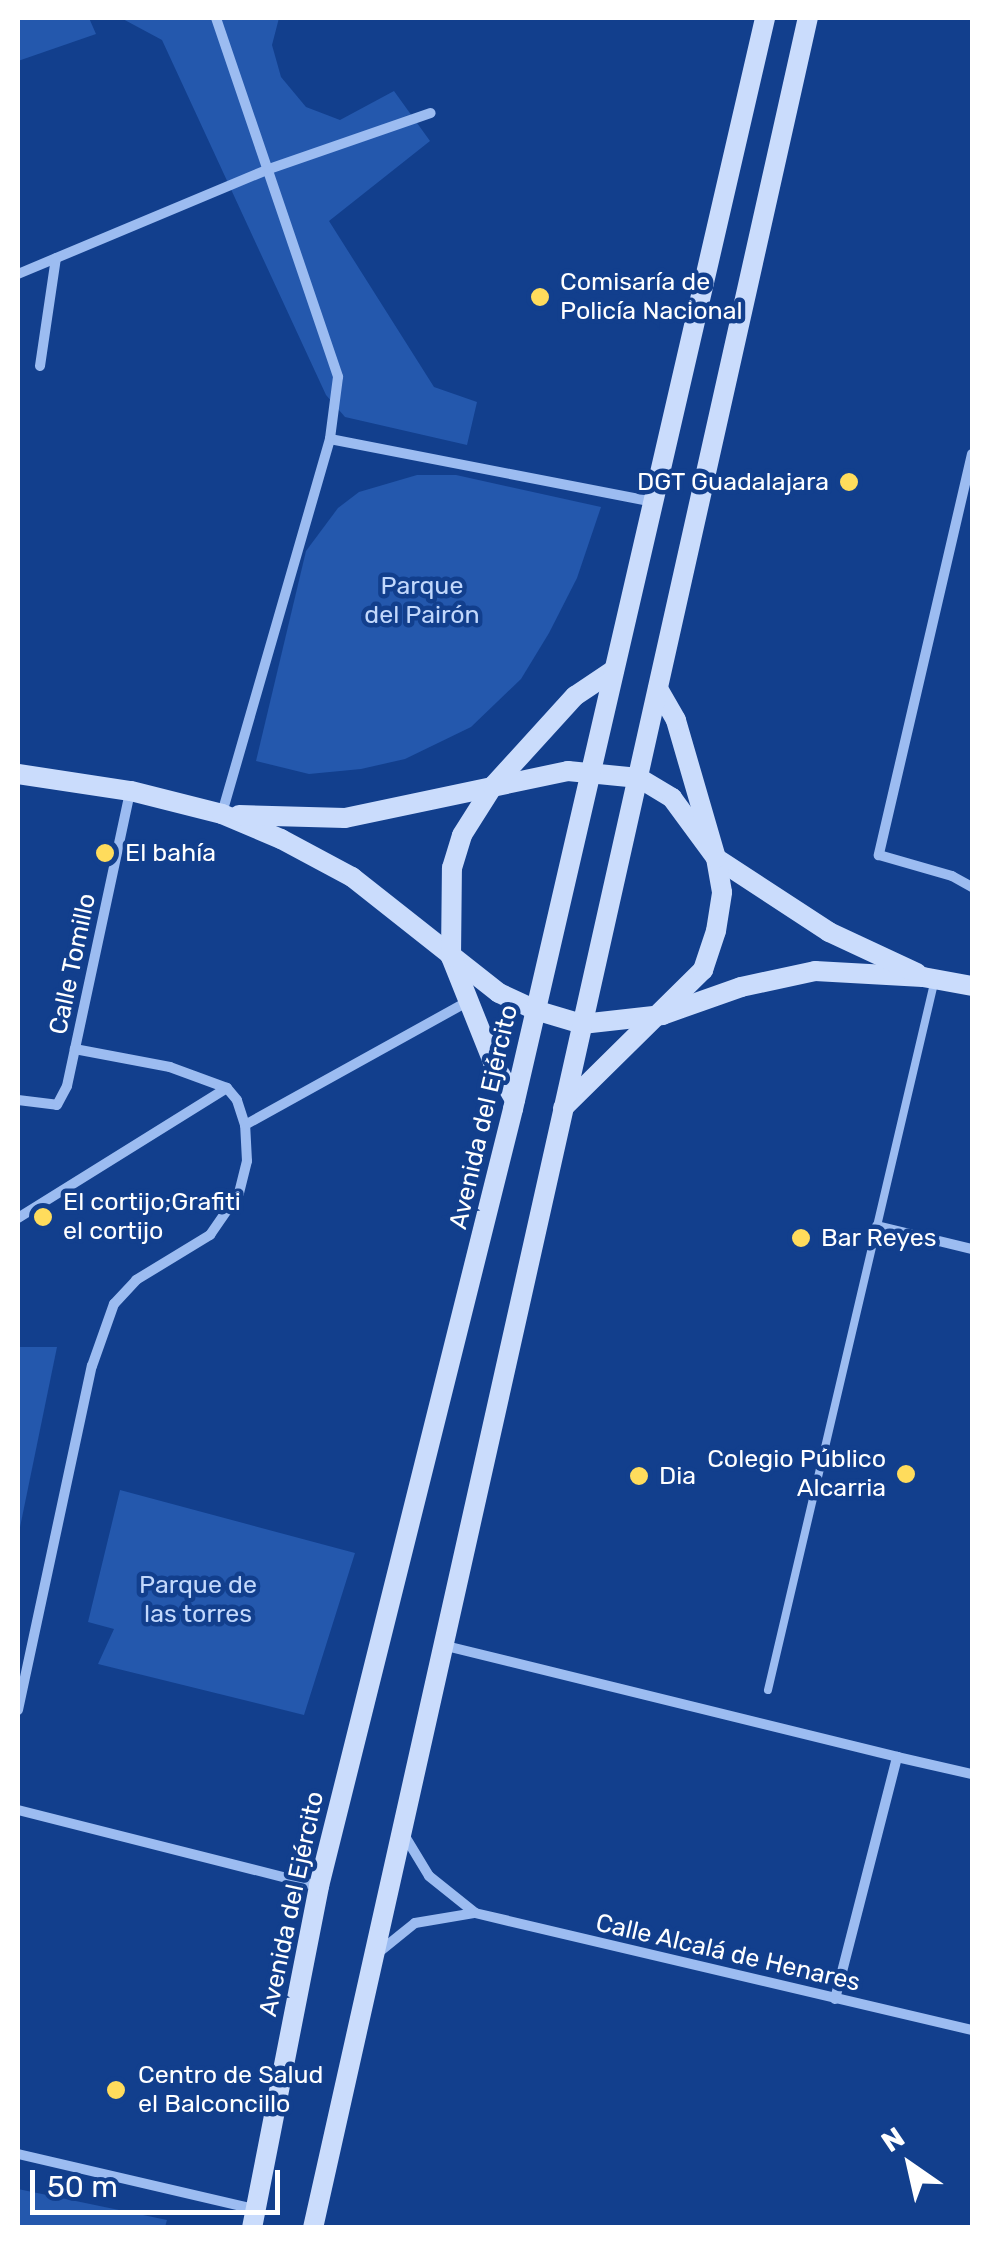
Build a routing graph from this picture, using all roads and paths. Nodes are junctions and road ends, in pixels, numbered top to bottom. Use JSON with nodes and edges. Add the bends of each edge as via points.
{"nodes":[{"id":1,"x":216,"y":18,"type":"edge"},
{"id":2,"x":765,"y":18,"type":"edge"},
{"id":3,"x":808,"y":18,"type":"edge"},
{"id":4,"x":431,"y":113,"type":"dead end"},
{"id":5,"x":269,"y":169,"type":"junction"},
{"id":6,"x":56,"y":258,"type":"junction"},
{"id":7,"x":18,"y":274,"type":"edge"},
{"id":8,"x":40,"y":366,"type":"dead end"},
{"id":9,"x":330,"y":439,"type":"junction"},
{"id":10,"x":972,"y":454,"type":"edge"},
{"id":11,"x":654,"y":502,"type":"junction"},
{"id":12,"x":614,"y":670,"type":"junction"},
{"id":13,"x":658,"y":689,"type":"junction"},
{"id":14,"x":593,"y":772,"type":"junction"},
{"id":15,"x":18,"y":774,"type":"edge"},
{"id":16,"x":639,"y":778,"type":"junction"},
{"id":17,"x":493,"y":786,"type":"junction"},
{"id":18,"x":130,"y":791,"type":"junction"},
{"id":19,"x":222,"y":814,"type":"junction"},
{"id":20,"x":716,"y":858,"type":"junction"},
{"id":21,"x":972,"y":887,"type":"edge"},
{"id":22,"x":450,"y":956,"type":"junction"},
{"id":23,"x":929,"y":978,"type":"junction"},
{"id":24,"x":972,"y":986,"type":"edge"},
{"id":25,"x":466,"y":1002,"type":"junction"},
{"id":26,"x":535,"y":1010,"type":"junction"},
{"id":27,"x":662,"y":1015,"type":"junction"},
{"id":28,"x":582,"y":1024,"type":"junction"},
{"id":29,"x":75,"y":1049,"type":"junction"},
{"id":30,"x":227,"y":1088,"type":"junction"},
{"id":31,"x":18,"y":1100,"type":"edge"},
{"id":32,"x":515,"y":1100,"type":"junction"},
{"id":33,"x":562,"y":1110,"type":"junction"},
{"id":34,"x":245,"y":1125,"type":"junction"},
{"id":35,"x":18,"y":1218,"type":"edge"},
{"id":36,"x":877,"y":1226,"type":"junction"},
{"id":37,"x":972,"y":1248,"type":"edge"},
{"id":38,"x":442,"y":1646,"type":"junction"},
{"id":39,"x":768,"y":1690,"type":"dead end"},
{"id":40,"x":18,"y":1710,"type":"edge"},
{"id":41,"x":897,"y":1757,"type":"junction"},
{"id":42,"x":972,"y":1774,"type":"edge"},
{"id":43,"x":18,"y":1810,"type":"edge"},
{"id":44,"x":401,"y":1829,"type":"junction"},
{"id":45,"x":319,"y":1886,"type":"junction"},
{"id":46,"x":474,"y":1912,"type":"junction"},
{"id":47,"x":371,"y":1964,"type":"junction"},
{"id":48,"x":835,"y":1999,"type":"junction"},
{"id":49,"x":972,"y":2030,"type":"edge"},
{"id":50,"x":18,"y":2154,"type":"edge"},
{"id":51,"x":254,"y":2218,"type":"edge"},
{"id":52,"x":313,"y":2228,"type":"edge"}],
"edges":[{"from":1,"to":5,"type":"street"},
{"from":2,"to":11,"type":"main road","name":"Avenida del Ejército"},
{"from":3,"to":13,"type":"main road"},
{"from":4,"to":5,"type":"street"},
{"from":5,"to":6,"type":"street"},
{"from":5,"to":9,"type":"street","via":[[338,377]]},
{"from":6,"to":7,"type":"street"},
{"from":6,"to":8,"type":"street"},
{"from":9,"to":11,"type":"street"},
{"from":9,"to":19,"type":"street"},
{"from":10,"to":21,"type":"street","via":[[879,855]]},
{"from":11,"to":12,"type":"main road","name":"Avenida del Ejército"},
{"from":12,"to":14,"type":"main road","name":"Avenida del Ejército"},
{"from":12,"to":17,"type":"main road","via":[[575,696]]},
{"from":13,"to":16,"type":"main road"},
{"from":13,"to":20,"type":"main road","via":[[676,720]]},
{"from":14,"to":16,"type":"main road"},
{"from":14,"to":17,"type":"main road","via":[[531,775]]},
{"from":14,"to":26,"type":"main road","name":"Avenida del Ejército"},
{"from":15,"to":18,"type":"main road"},
{"from":16,"to":20,"type":"main road","via":[[672,798]]},
{"from":16,"to":28,"type":"main road"},
{"from":17,"to":19,"type":"main road","via":[[345,818]]},
{"from":17,"to":22,"type":"main road","via":[[462,835],[452,868]]},
{"from":18,"to":19,"type":"main road"},
{"from":18,"to":29,"type":"street","name":"Calle Tomillo"},
{"from":19,"to":22,"type":"main road","via":[[352,876]]},
{"from":20,"to":23,"type":"main road","via":[[829,932]]},
{"from":20,"to":27,"type":"main road","via":[[722,892],[712,944],[703,970]]},
{"from":22,"to":25,"type":"main road"},
{"from":22,"to":26,"type":"main road","via":[[482,983]]},
{"from":23,"to":24,"type":"main road"},
{"from":23,"to":27,"type":"main road","via":[[815,971],[741,987]]},
{"from":23,"to":36,"type":"lane"},
{"from":25,"to":32,"type":"main road"},
{"from":25,"to":34,"type":"street"},
{"from":26,"to":28,"type":"main road"},
{"from":26,"to":32,"type":"main road","name":"Avenida del Ejército"},
{"from":27,"to":28,"type":"main road"},
{"from":27,"to":33,"type":"main road"},
{"from":28,"to":33,"type":"main road"},
{"from":29,"to":30,"type":"street","via":[[170,1067]]},
{"from":29,"to":31,"type":"street","name":"Calle Tomillo","via":[[57,1104]]},
{"from":30,"to":34,"type":"street"},
{"from":30,"to":35,"type":"street"},
{"from":32,"to":45,"type":"main road","name":"Avenida del Ejército"},
{"from":33,"to":38,"type":"main road"},
{"from":34,"to":40,"type":"street","via":[[248,1162],[227,1216],[174,1260],[136,1280],[114,1304],[92,1366]]},
{"from":36,"to":37,"type":"street"},
{"from":36,"to":39,"type":"lane"},
{"from":38,"to":41,"type":"street"},
{"from":38,"to":44,"type":"main road"},
{"from":41,"to":42,"type":"street"},
{"from":41,"to":48,"type":"street"},
{"from":43,"to":45,"type":"street"},
{"from":44,"to":46,"type":"street","name":"Calle Alcalá de Henares","via":[[429,1876]]},
{"from":44,"to":47,"type":"main road"},
{"from":45,"to":51,"type":"main road","name":"Avenida del Ejército"},
{"from":46,"to":47,"type":"street","name":"Calle Alcalá de Henares","via":[[415,1922],[386,1942]]},
{"from":46,"to":48,"type":"street","name":"Calle Alcalá de Henares"},
{"from":47,"to":52,"type":"main road"},
{"from":48,"to":49,"type":"street","name":"Calle Alcalá de Henares"},
{"from":50,"to":51,"type":"street"}]}
